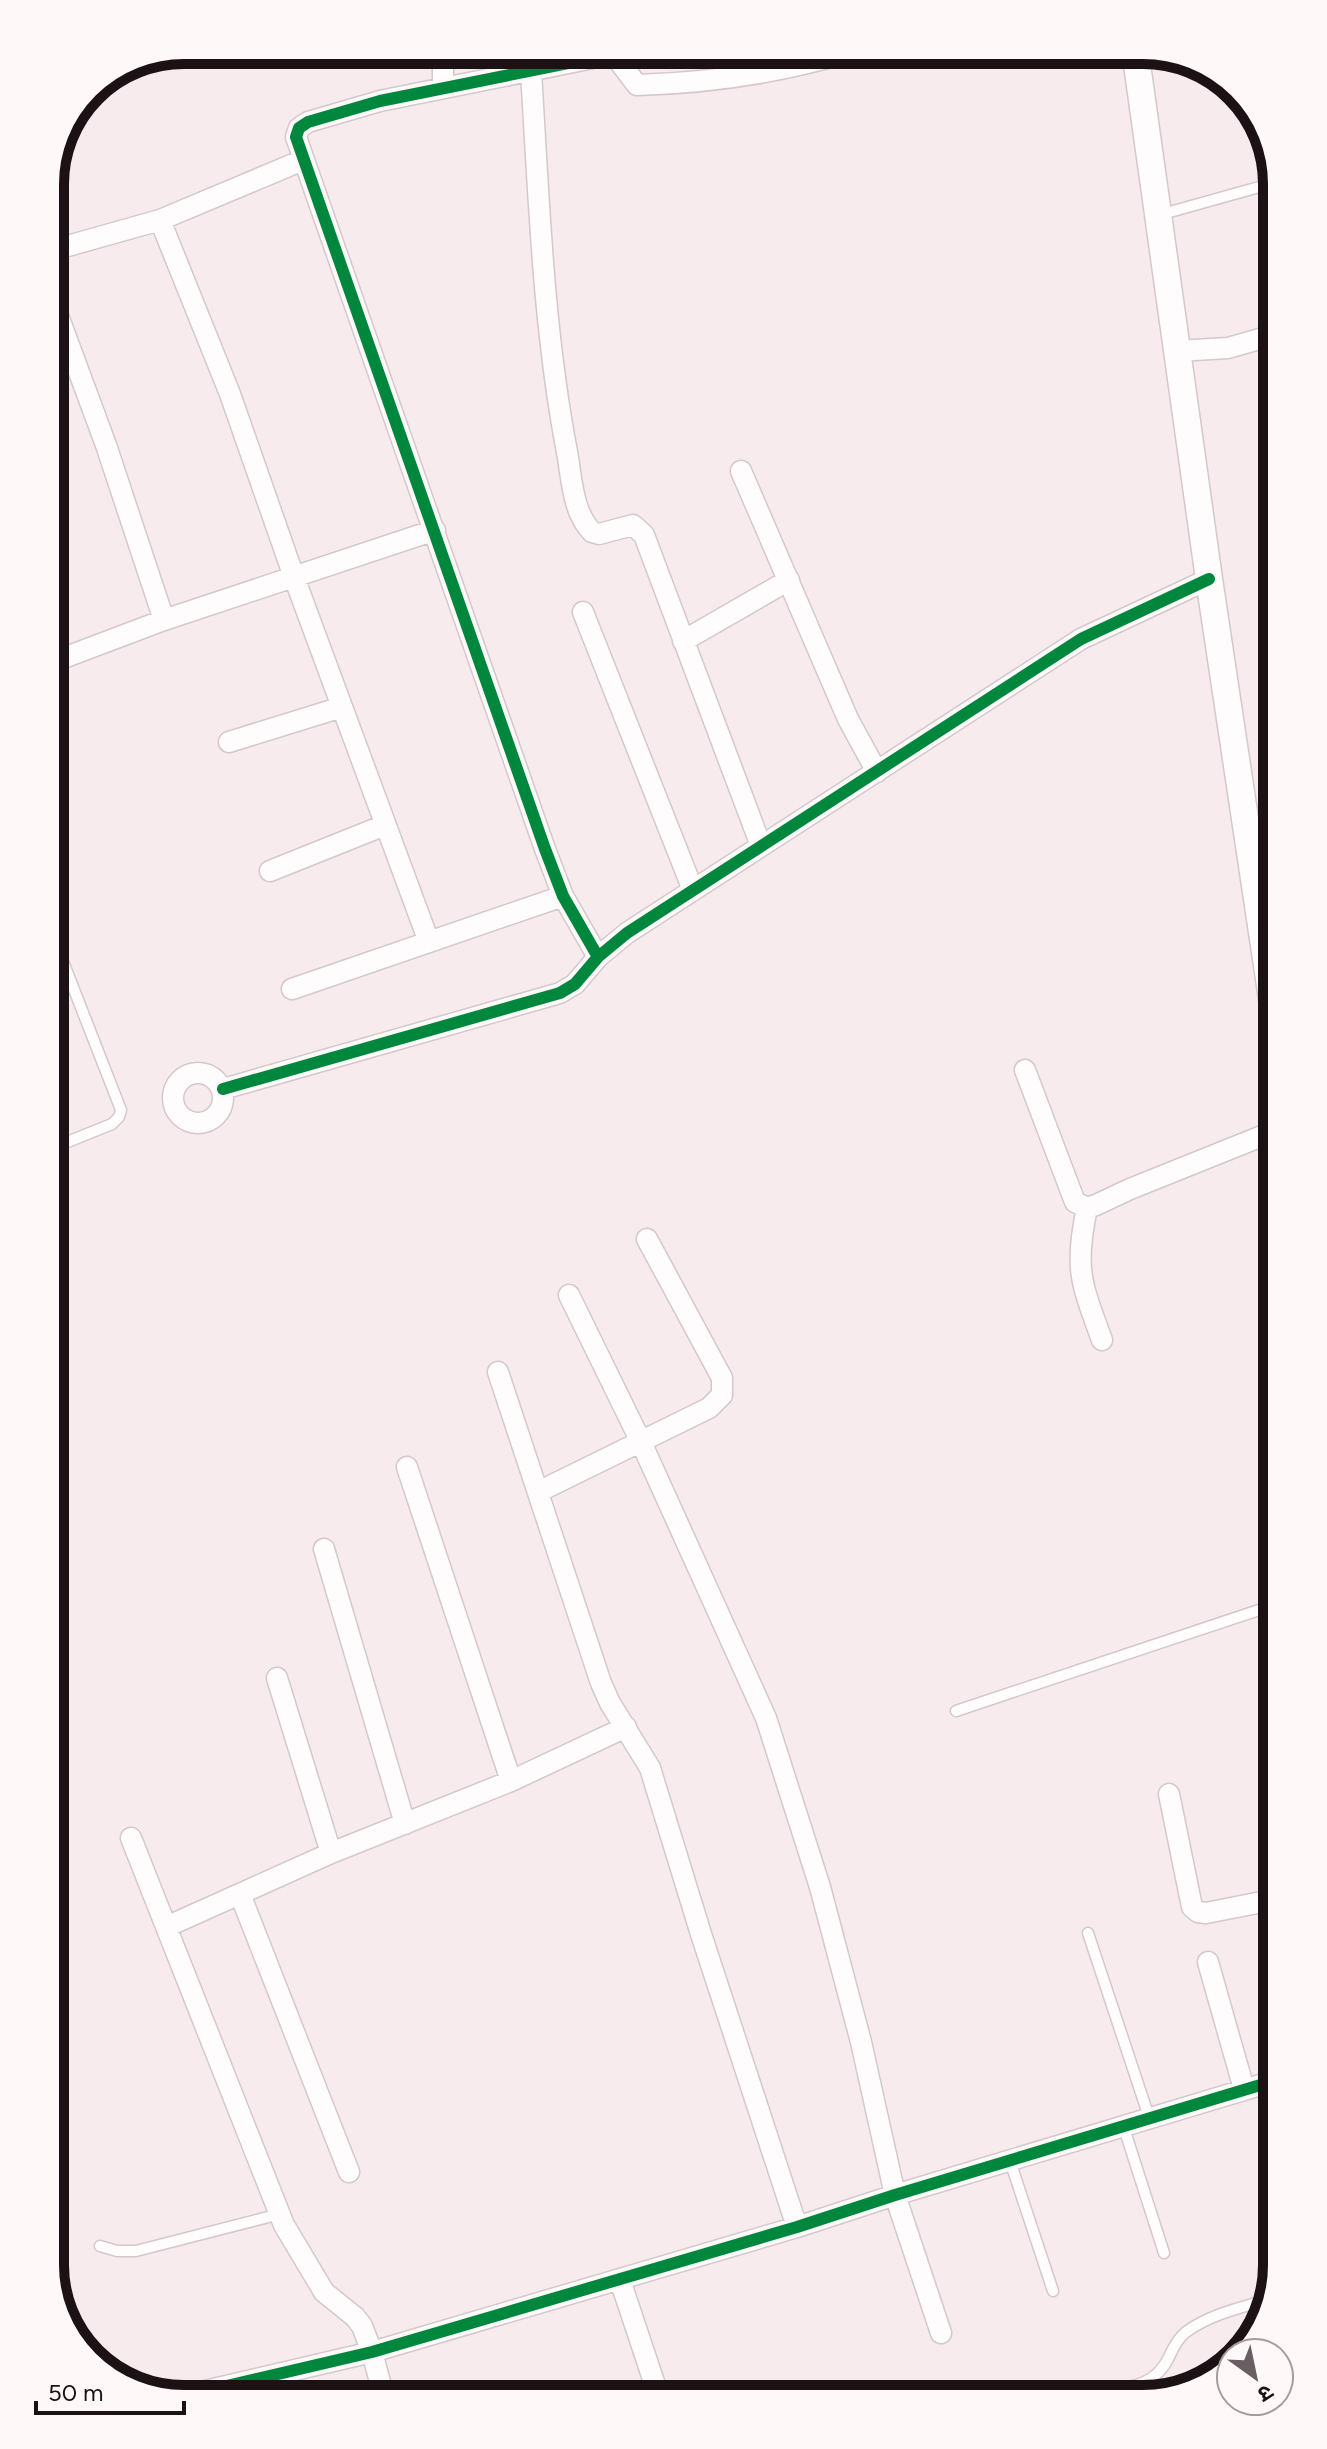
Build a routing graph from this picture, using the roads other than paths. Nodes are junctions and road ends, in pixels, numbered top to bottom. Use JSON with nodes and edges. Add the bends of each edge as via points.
{"nodes":[{"id":1,"x":443,"y":64,"type":"edge"},
{"id":2,"x":556,"y":64,"type":"edge"},
{"id":3,"x":621,"y":64,"type":"edge"},
{"id":4,"x":800,"y":64,"type":"edge"},
{"id":5,"x":1137,"y":64,"type":"edge"},
{"id":6,"x":531,"y":72,"type":"junction"},
{"id":7,"x":443,"y":87,"type":"junction"},
{"id":8,"x":303,"y":160,"type":"junction"},
{"id":9,"x":1263,"y":186,"type":"edge"},
{"id":10,"x":1158,"y":216,"type":"junction"},
{"id":11,"x":160,"y":220,"type":"junction"},
{"id":12,"x":64,"y":247,"type":"edge"},
{"id":13,"x":64,"y":332,"type":"edge"},
{"id":14,"x":1263,"y":338,"type":"edge"},
{"id":15,"x":1178,"y":351,"type":"junction"},
{"id":16,"x":741,"y":471,"type":"dead end"},
{"id":17,"x":435,"y":530,"type":"junction"},
{"id":18,"x":294,"y":577,"type":"junction"},
{"id":19,"x":1209,"y":579,"type":"junction"},
{"id":20,"x":789,"y":580,"type":"junction"},
{"id":21,"x":583,"y":612,"type":"dead end"},
{"id":22,"x":164,"y":620,"type":"junction"},
{"id":23,"x":683,"y":641,"type":"junction"},
{"id":24,"x":64,"y":658,"type":"edge"},
{"id":25,"x":342,"y":707,"type":"junction"},
{"id":26,"x":229,"y":742,"type":"dead end"},
{"id":27,"x":877,"y":772,"type":"junction"},
{"id":28,"x":385,"y":825,"type":"junction"},
{"id":29,"x":761,"y":846,"type":"junction"},
{"id":30,"x":270,"y":871,"type":"dead end"},
{"id":31,"x":693,"y":890,"type":"junction"},
{"id":32,"x":563,"y":896,"type":"junction"},
{"id":33,"x":1263,"y":896,"type":"edge"},
{"id":34,"x":429,"y":942,"type":"junction"},
{"id":35,"x":598,"y":957,"type":"junction"},
{"id":36,"x":64,"y":964,"type":"edge"},
{"id":37,"x":292,"y":989,"type":"dead end"},
{"id":38,"x":1025,"y":1070,"type":"dead end"},
{"id":39,"x":223,"y":1089,"type":"dead end"},
{"id":40,"x":1263,"y":1136,"type":"edge"},
{"id":41,"x":64,"y":1143,"type":"edge"},
{"id":42,"x":1087,"y":1208,"type":"junction"},
{"id":43,"x":647,"y":1239,"type":"dead end"},
{"id":44,"x":569,"y":1295,"type":"dead end"},
{"id":45,"x":1102,"y":1340,"type":"dead end"},
{"id":46,"x":498,"y":1372,"type":"dead end"},
{"id":47,"x":641,"y":1442,"type":"junction"},
{"id":48,"x":407,"y":1467,"type":"dead end"},
{"id":49,"x":538,"y":1492,"type":"junction"},
{"id":50,"x":324,"y":1549,"type":"dead end"},
{"id":51,"x":1263,"y":1609,"type":"edge"},
{"id":52,"x":277,"y":1678,"type":"dead end"},
{"id":53,"x":956,"y":1711,"type":"dead end"},
{"id":54,"x":626,"y":1727,"type":"junction"},
{"id":55,"x":511,"y":1781,"type":"junction"},
{"id":56,"x":1169,"y":1794,"type":"dead end"},
{"id":57,"x":405,"y":1824,"type":"junction"},
{"id":58,"x":131,"y":1838,"type":"dead end"},
{"id":59,"x":331,"y":1853,"type":"junction"},
{"id":60,"x":240,"y":1894,"type":"junction"},
{"id":61,"x":1263,"y":1902,"type":"edge"},
{"id":62,"x":166,"y":1927,"type":"junction"},
{"id":63,"x":1088,"y":1933,"type":"dead end"},
{"id":64,"x":1208,"y":1962,"type":"dead end"},
{"id":65,"x":1263,"y":2084,"type":"edge"},
{"id":66,"x":1244,"y":2089,"type":"junction"},
{"id":67,"x":1149,"y":2117,"type":"junction"},
{"id":68,"x":1123,"y":2125,"type":"junction"},
{"id":69,"x":1010,"y":2161,"type":"junction"},
{"id":70,"x":349,"y":2172,"type":"dead end"},
{"id":71,"x":895,"y":2195,"type":"junction"},
{"id":72,"x":280,"y":2214,"type":"junction"},
{"id":73,"x":797,"y":2227,"type":"junction"},
{"id":74,"x":100,"y":2246,"type":"dead end"},
{"id":75,"x":1164,"y":2253,"type":"dead end"},
{"id":76,"x":620,"y":2280,"type":"junction"},
{"id":77,"x":1053,"y":2291,"type":"dead end"},
{"id":78,"x":1257,"y":2303,"type":"edge"},
{"id":79,"x":941,"y":2333,"type":"dead end"},
{"id":80,"x":372,"y":2352,"type":"junction"},
{"id":81,"x":1155,"y":2378,"type":"junction"},
{"id":82,"x":1160,"y":2384,"type":"edge"},
{"id":83,"x":231,"y":2385,"type":"edge"},
{"id":84,"x":381,"y":2385,"type":"edge"},
{"id":85,"x":655,"y":2385,"type":"edge"},
{"id":86,"x":1140,"y":2385,"type":"edge"}],
"edges":[{"from":1,"to":7,"type":"street"},
{"from":2,"to":6,"type":"street"},
{"from":3,"to":4,"type":"street","via":[[637,85]]},
{"from":5,"to":10,"type":"street"},
{"from":6,"to":7,"type":"street"},
{"from":6,"to":23,"type":"street","via":[[547,315],[577,507],[592,532],[639,528]]},
{"from":7,"to":8,"type":"street","via":[[308,122],[296,137]]},
{"from":8,"to":11,"type":"street"},
{"from":8,"to":17,"type":"street"},
{"from":9,"to":10,"type":"lane"},
{"from":10,"to":15,"type":"street"},
{"from":11,"to":12,"type":"street"},
{"from":11,"to":18,"type":"street","via":[[230,394]]},
{"from":13,"to":22,"type":"street"},
{"from":14,"to":15,"type":"street","via":[[1228,348]]},
{"from":15,"to":19,"type":"street"},
{"from":16,"to":20,"type":"street"},
{"from":17,"to":18,"type":"street"},
{"from":17,"to":32,"type":"street"},
{"from":18,"to":22,"type":"street"},
{"from":18,"to":25,"type":"street"},
{"from":19,"to":27,"type":"street","via":[[1081,639]]},
{"from":19,"to":33,"type":"street"},
{"from":20,"to":23,"type":"street"},
{"from":20,"to":27,"type":"street","via":[[848,719]]},
{"from":21,"to":31,"type":"street"},
{"from":22,"to":24,"type":"street"},
{"from":23,"to":29,"type":"street"},
{"from":25,"to":26,"type":"street"},
{"from":25,"to":28,"type":"street"},
{"from":27,"to":29,"type":"street"},
{"from":28,"to":30,"type":"street"},
{"from":28,"to":34,"type":"street"},
{"from":29,"to":31,"type":"street"},
{"from":31,"to":35,"type":"street"},
{"from":32,"to":34,"type":"street"},
{"from":32,"to":35,"type":"street"},
{"from":34,"to":37,"type":"street"},
{"from":35,"to":39,"type":"street","via":[[560,993]]},
{"from":36,"to":41,"type":"lane","via":[[121,1110],[112,1124]]},
{"from":38,"to":42,"type":"street","via":[[1075,1202]]},
{"from":40,"to":42,"type":"street"},
{"from":42,"to":45,"type":"street","via":[[1079,1269]]},
{"from":43,"to":47,"type":"street","via":[[722,1378],[722,1395],[709,1408]]},
{"from":44,"to":47,"type":"street"},
{"from":46,"to":49,"type":"street"},
{"from":47,"to":49,"type":"street"},
{"from":47,"to":71,"type":"street","via":[[753,1686],[783,1765],[841,1965]]},
{"from":48,"to":55,"type":"street"},
{"from":49,"to":54,"type":"street","via":[[601,1683]]},
{"from":50,"to":57,"type":"street"},
{"from":51,"to":53,"type":"lane"},
{"from":52,"to":59,"type":"street"},
{"from":54,"to":55,"type":"street"},
{"from":54,"to":73,"type":"street","via":[[650,1768]]},
{"from":55,"to":57,"type":"street"},
{"from":56,"to":61,"type":"street","via":[[1192,1907],[1206,1913]]},
{"from":57,"to":59,"type":"street"},
{"from":58,"to":62,"type":"street"},
{"from":59,"to":60,"type":"street"},
{"from":60,"to":62,"type":"street"},
{"from":60,"to":70,"type":"street"},
{"from":62,"to":72,"type":"street"},
{"from":63,"to":67,"type":"lane"},
{"from":64,"to":66,"type":"street"},
{"from":65,"to":66,"type":"street"},
{"from":66,"to":67,"type":"street"},
{"from":67,"to":68,"type":"street"},
{"from":68,"to":69,"type":"street"},
{"from":68,"to":75,"type":"lane"},
{"from":69,"to":71,"type":"street"},
{"from":69,"to":77,"type":"lane"},
{"from":71,"to":73,"type":"street"},
{"from":71,"to":79,"type":"street"},
{"from":72,"to":74,"type":"lane","via":[[136,2251]]},
{"from":72,"to":80,"type":"street","via":[[324,2292],[355,2317]]},
{"from":73,"to":76,"type":"street"},
{"from":76,"to":80,"type":"street"},
{"from":76,"to":85,"type":"street"},
{"from":78,"to":81,"type":"lane","via":[[1201,2322],[1183,2334]]},
{"from":80,"to":83,"type":"street"},
{"from":80,"to":84,"type":"street"},
{"from":81,"to":82,"type":"lane"},
{"from":81,"to":86,"type":"lane"}]}
